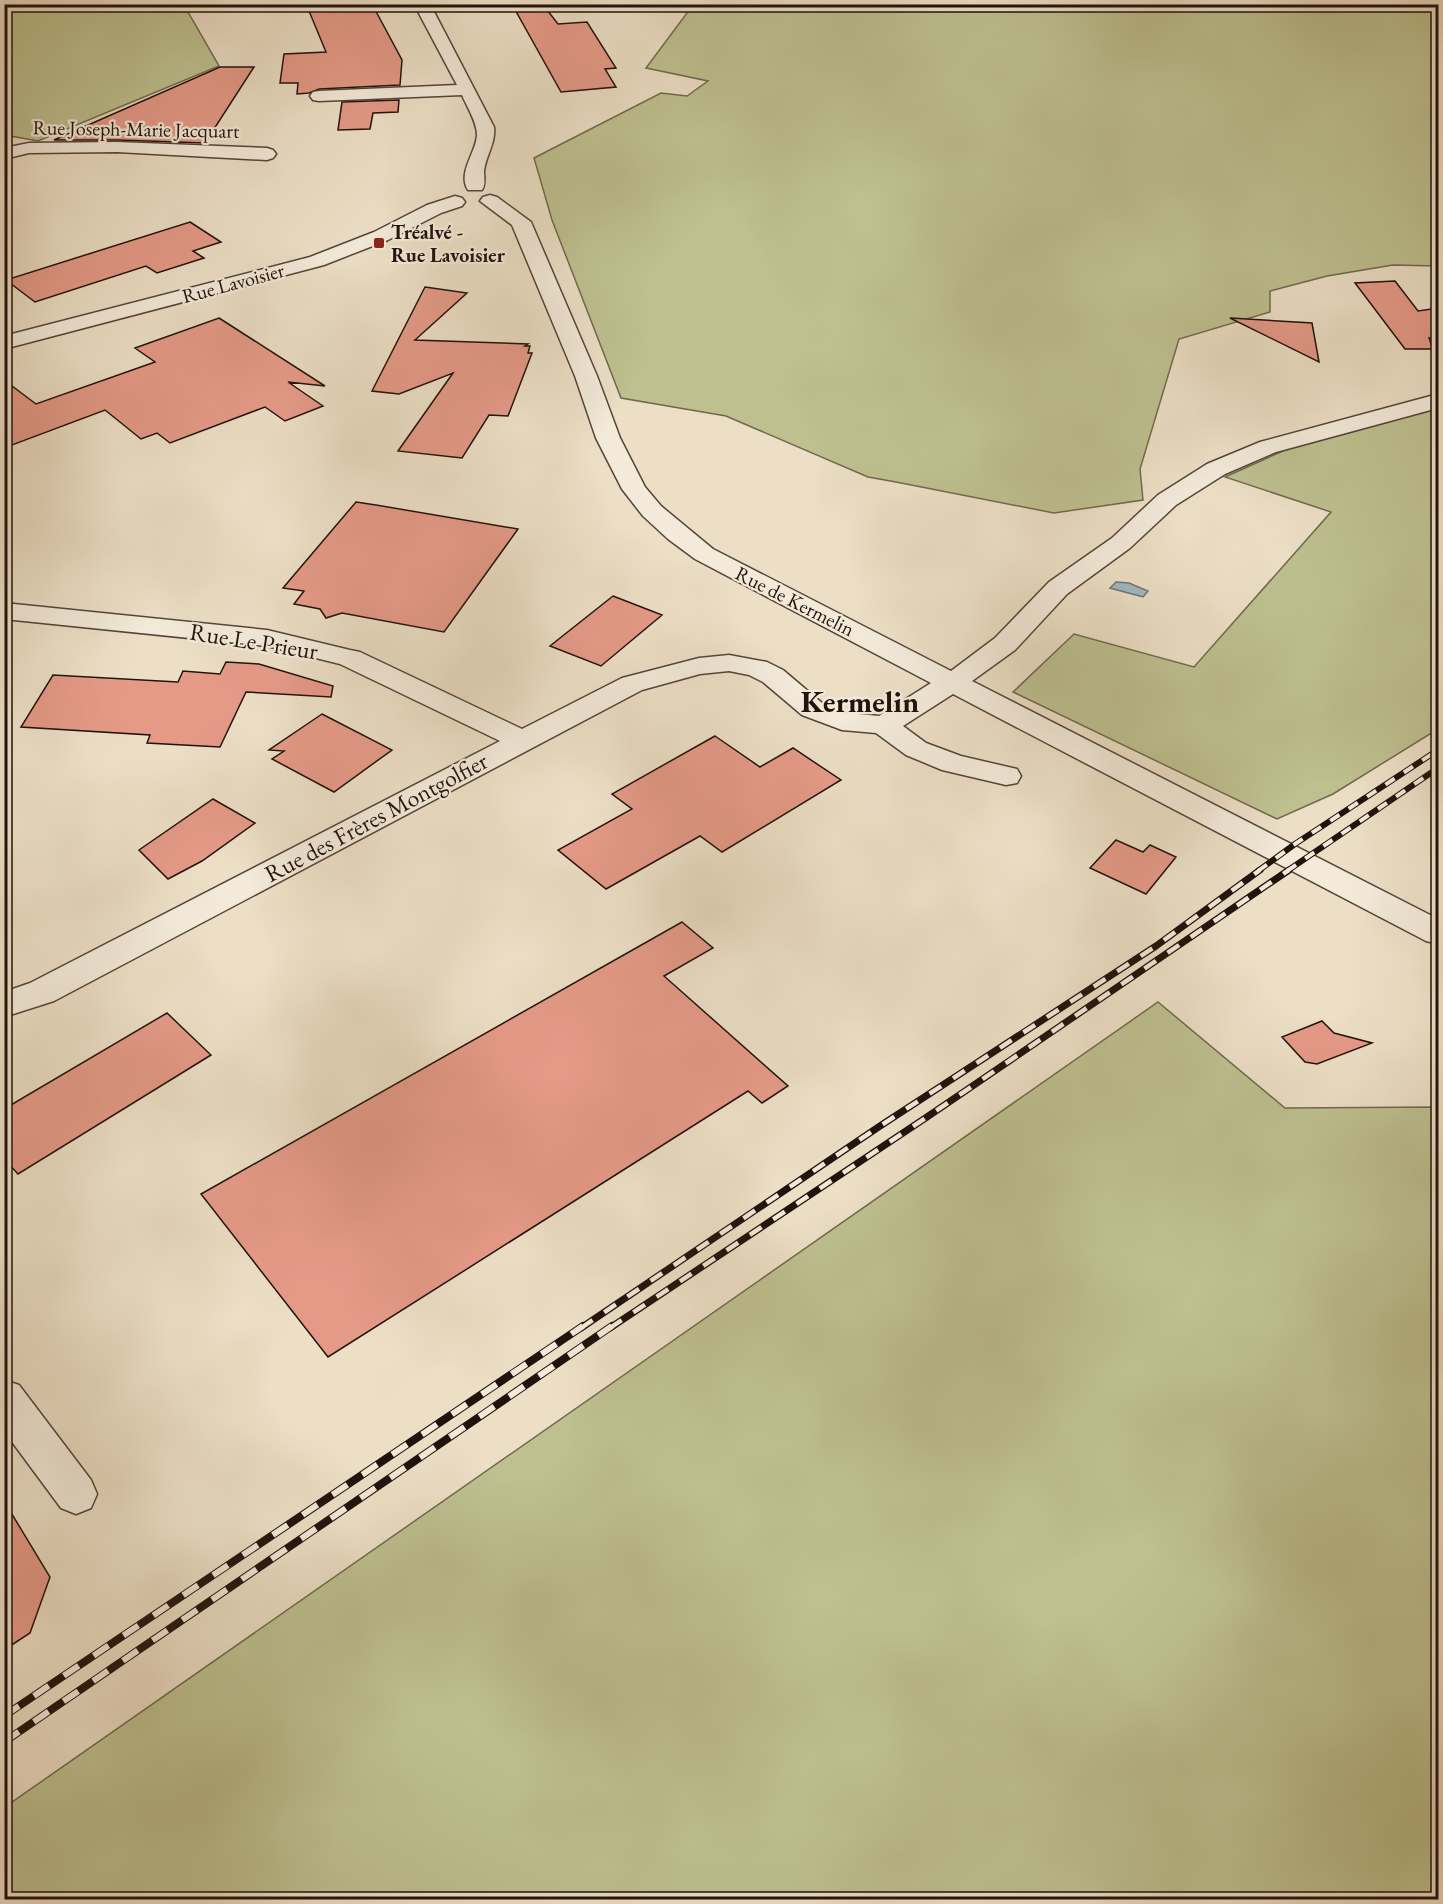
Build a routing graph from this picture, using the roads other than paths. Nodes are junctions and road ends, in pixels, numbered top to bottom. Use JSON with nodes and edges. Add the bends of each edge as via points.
{"nodes":[{"id":1,"x":422,"y":4,"type":"edge"},
{"id":2,"x":468,"y":90,"type":"junction"},
{"id":3,"x":319,"y":96,"type":"dead end"},
{"id":4,"x":4,"y":154,"type":"edge"},
{"id":5,"x":267,"y":154,"type":"dead end"},
{"id":6,"x":482,"y":193,"type":"junction"},
{"id":7,"x":4,"y":343,"type":"edge"},
{"id":8,"x":1438,"y":401,"type":"edge"},
{"id":9,"x":4,"y":612,"type":"edge"},
{"id":10,"x":953,"y":682,"type":"junction"},
{"id":11,"x":884,"y":725,"type":"junction"},
{"id":12,"x":521,"y":740,"type":"junction"},
{"id":13,"x":1006,"y":776,"type":"dead end"},
{"id":14,"x":1438,"y":933,"type":"edge"},
{"id":15,"x":4,"y":1005,"type":"edge"},
{"id":16,"x":4,"y":1398,"type":"edge"},
{"id":17,"x":76,"y":1494,"type":"dead end"}],
"edges":[{"from":1,"to":2,"type":"street"},
{"from":2,"to":3,"type":"street"},
{"from":2,"to":6,"type":"street","via":[[485,127],[486,137],[475,169]]},
{"from":4,"to":5,"type":"street","name":"Rue Joseph-Marie Jacquart","via":[[28,148],[117,147]]},
{"from":6,"to":7,"type":"street","name":"Rue Lavoisier","via":[[452,192],[455,202],[317,261]]},
{"from":6,"to":10,"type":"street","name":"Rue de Kermelin","via":[[521,222],[608,438],[634,489],[652,511],[704,554]]},
{"from":8,"to":10,"type":"street","via":[[1268,447],[1216,469],[1167,500],[1120,543],[1058,588],[1005,644]]},
{"from":9,"to":12,"type":"street","name":"Rue Le Prieur","via":[[267,638],[350,658]]},
{"from":10,"to":11,"type":"street"},
{"from":10,"to":14,"type":"street","name":"Rue de Kermelin"},
{"from":11,"to":12,"type":"street","name":"Rue des Frères Montgolfier","via":[[842,721],[812,710],[773,676],[758,668],[729,663],[699,666],[632,684]]},
{"from":11,"to":13,"type":"street","via":[[916,749],[952,764]]},
{"from":12,"to":15,"type":"street","name":"Rue des Frères Montgolfier","via":[[42,992]]},
{"from":16,"to":17,"type":"street"}]}
